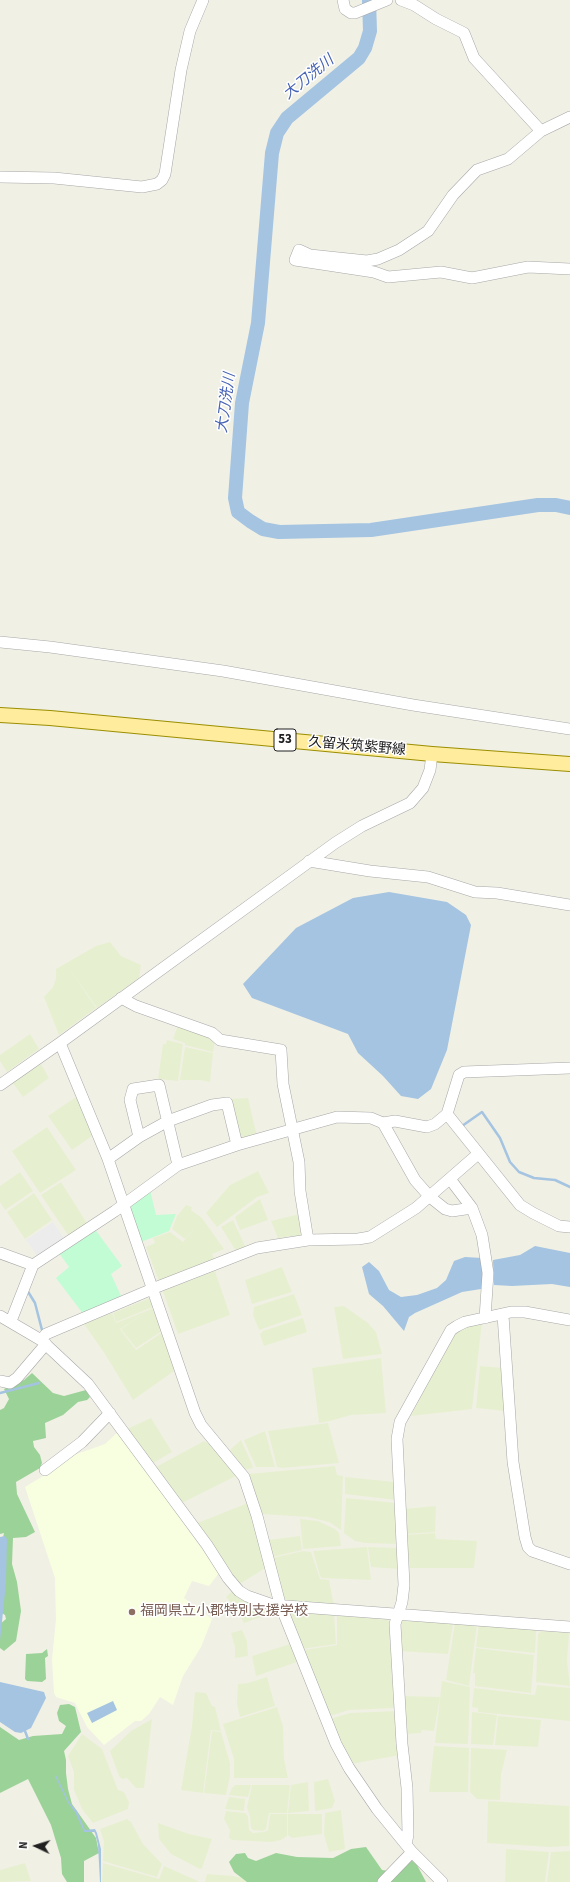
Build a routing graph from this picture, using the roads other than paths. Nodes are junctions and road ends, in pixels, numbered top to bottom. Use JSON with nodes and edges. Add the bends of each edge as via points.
{"nodes":[{"id":1,"x":203,"y":0,"type":"edge"},
{"id":2,"x":343,"y":0,"type":"edge"},
{"id":3,"x":401,"y":0,"type":"edge"},
{"id":4,"x":382,"y":3,"type":"edge"},
{"id":5,"x":570,"y":117,"type":"edge"},
{"id":6,"x":541,"y":130,"type":"junction"},
{"id":7,"x":0,"y":177,"type":"edge"},
{"id":8,"x":570,"y":269,"type":"edge"},
{"id":9,"x":0,"y":642,"type":"edge"},
{"id":10,"x":0,"y":715,"type":"edge"},
{"id":11,"x":570,"y":729,"type":"edge"},
{"id":12,"x":432,"y":754,"type":"junction"},
{"id":13,"x":570,"y":764,"type":"edge"},
{"id":14,"x":309,"y":861,"type":"junction"},
{"id":15,"x":570,"y":905,"type":"edge"},
{"id":16,"x":121,"y":998,"type":"junction"},
{"id":17,"x":60,"y":1043,"type":"junction"},
{"id":18,"x":570,"y":1068,"type":"edge"},
{"id":19,"x":0,"y":1085,"type":"edge"},
{"id":20,"x":447,"y":1114,"type":"junction"},
{"id":21,"x":168,"y":1120,"type":"junction"},
{"id":22,"x":383,"y":1123,"type":"junction"},
{"id":23,"x":292,"y":1130,"type":"junction"},
{"id":24,"x":139,"y":1137,"type":"junction"},
{"id":25,"x":237,"y":1145,"type":"junction"},
{"id":26,"x":478,"y":1154,"type":"junction"},
{"id":27,"x":108,"y":1159,"type":"junction"},
{"id":28,"x":178,"y":1165,"type":"junction"},
{"id":29,"x":450,"y":1179,"type":"junction"},
{"id":30,"x":430,"y":1197,"type":"junction"},
{"id":31,"x":124,"y":1204,"type":"junction"},
{"id":32,"x":472,"y":1208,"type":"junction"},
{"id":33,"x":570,"y":1227,"type":"edge"},
{"id":34,"x":308,"y":1240,"type":"junction"},
{"id":35,"x":0,"y":1253,"type":"edge"},
{"id":36,"x":33,"y":1265,"type":"junction"},
{"id":37,"x":154,"y":1290,"type":"junction"},
{"id":38,"x":503,"y":1314,"type":"junction"},
{"id":39,"x":0,"y":1316,"type":"edge"},
{"id":40,"x":485,"y":1318,"type":"junction"},
{"id":41,"x":570,"y":1320,"type":"edge"},
{"id":42,"x":11,"y":1321,"type":"junction"},
{"id":43,"x":43,"y":1342,"type":"junction"},
{"id":44,"x":0,"y":1381,"type":"edge"},
{"id":45,"x":110,"y":1413,"type":"junction"},
{"id":46,"x":45,"y":1470,"type":"dead end"},
{"id":47,"x":570,"y":1564,"type":"edge"},
{"id":48,"x":280,"y":1604,"type":"junction"},
{"id":49,"x":396,"y":1615,"type":"junction"},
{"id":50,"x":570,"y":1627,"type":"edge"},
{"id":51,"x":409,"y":1848,"type":"junction"},
{"id":52,"x":383,"y":1882,"type":"edge"},
{"id":53,"x":442,"y":1882,"type":"edge"}],
"edges":[{"from":1,"to":7,"type":"street","via":[[190,31],[180,70],[166,174],[162,180],[142,187],[54,178]]},
{"from":2,"to":4,"type":"street","via":[[345,9],[350,13]]},
{"from":3,"to":6,"type":"street","via":[[464,33],[474,58]]},
{"from":5,"to":6,"type":"street"},
{"from":6,"to":8,"type":"street","via":[[508,159],[477,170],[453,195],[428,232],[398,250],[367,261],[310,255],[299,250],[295,260],[374,272],[388,277],[441,272],[472,278],[528,267]]},
{"from":9,"to":11,"type":"street","via":[[223,671],[413,705]]},
{"from":10,"to":12,"type":"main road","name":"久留米筑紫野線","number":"53"},
{"from":12,"to":13,"type":"main road","name":"久留米筑紫野線","number":"53"},
{"from":12,"to":14,"type":"street","via":[[430,770],[423,788],[410,802],[362,826]]},
{"from":14,"to":15,"type":"street","via":[[428,878],[475,892]]},
{"from":14,"to":16,"type":"street"},
{"from":16,"to":17,"type":"street"},
{"from":16,"to":23,"type":"street","via":[[136,1006],[212,1033],[220,1040],[281,1050],[283,1084]]},
{"from":17,"to":19,"type":"street"},
{"from":17,"to":27,"type":"street"},
{"from":18,"to":20,"type":"street","via":[[464,1072],[459,1075]]},
{"from":20,"to":22,"type":"street","via":[[427,1127],[395,1121]]},
{"from":20,"to":26,"type":"street"},
{"from":21,"to":24,"type":"street"},
{"from":21,"to":24,"type":"street","via":[[159,1085],[133,1089],[130,1100]]},
{"from":21,"to":25,"type":"street","via":[[212,1105],[227,1103]]},
{"from":21,"to":28,"type":"street"},
{"from":22,"to":23,"type":"street","via":[[371,1118],[337,1117]]},
{"from":22,"to":30,"type":"street","via":[[415,1180]]},
{"from":23,"to":25,"type":"street"},
{"from":23,"to":34,"type":"street"},
{"from":24,"to":27,"type":"street"},
{"from":25,"to":28,"type":"street"},
{"from":26,"to":29,"type":"street"},
{"from":26,"to":33,"type":"street","via":[[520,1205],[559,1226]]},
{"from":27,"to":31,"type":"street"},
{"from":28,"to":31,"type":"street"},
{"from":29,"to":30,"type":"street"},
{"from":29,"to":32,"type":"street"},
{"from":30,"to":32,"type":"street","via":[[445,1209],[452,1211]]},
{"from":30,"to":34,"type":"street","via":[[370,1237]]},
{"from":31,"to":36,"type":"street"},
{"from":31,"to":37,"type":"street"},
{"from":32,"to":40,"type":"street","via":[[482,1235],[488,1273]]},
{"from":34,"to":37,"type":"street","via":[[257,1248]]},
{"from":35,"to":36,"type":"street"},
{"from":36,"to":42,"type":"street"},
{"from":37,"to":43,"type":"street","via":[[46,1334]]},
{"from":37,"to":48,"type":"street","via":[[201,1425],[244,1477],[258,1516]]},
{"from":38,"to":40,"type":"street"},
{"from":38,"to":41,"type":"street","via":[[525,1312]]},
{"from":38,"to":47,"type":"street","via":[[513,1462],[525,1537],[532,1551]]},
{"from":39,"to":42,"type":"street"},
{"from":40,"to":49,"type":"street","via":[[465,1322],[451,1330],[400,1422],[398,1439],[404,1585],[402,1602]]},
{"from":42,"to":43,"type":"street"},
{"from":43,"to":44,"type":"street","via":[[17,1378],[10,1383]]},
{"from":43,"to":45,"type":"street","via":[[88,1384]]},
{"from":45,"to":46,"type":"street","via":[[82,1442]]},
{"from":45,"to":48,"type":"street","via":[[239,1591],[273,1605]]},
{"from":48,"to":49,"type":"street"},
{"from":48,"to":51,"type":"street","via":[[336,1744],[377,1809]]},
{"from":49,"to":50,"type":"street"},
{"from":49,"to":51,"type":"street"},
{"from":51,"to":52,"type":"street"},
{"from":51,"to":53,"type":"street"}]}
